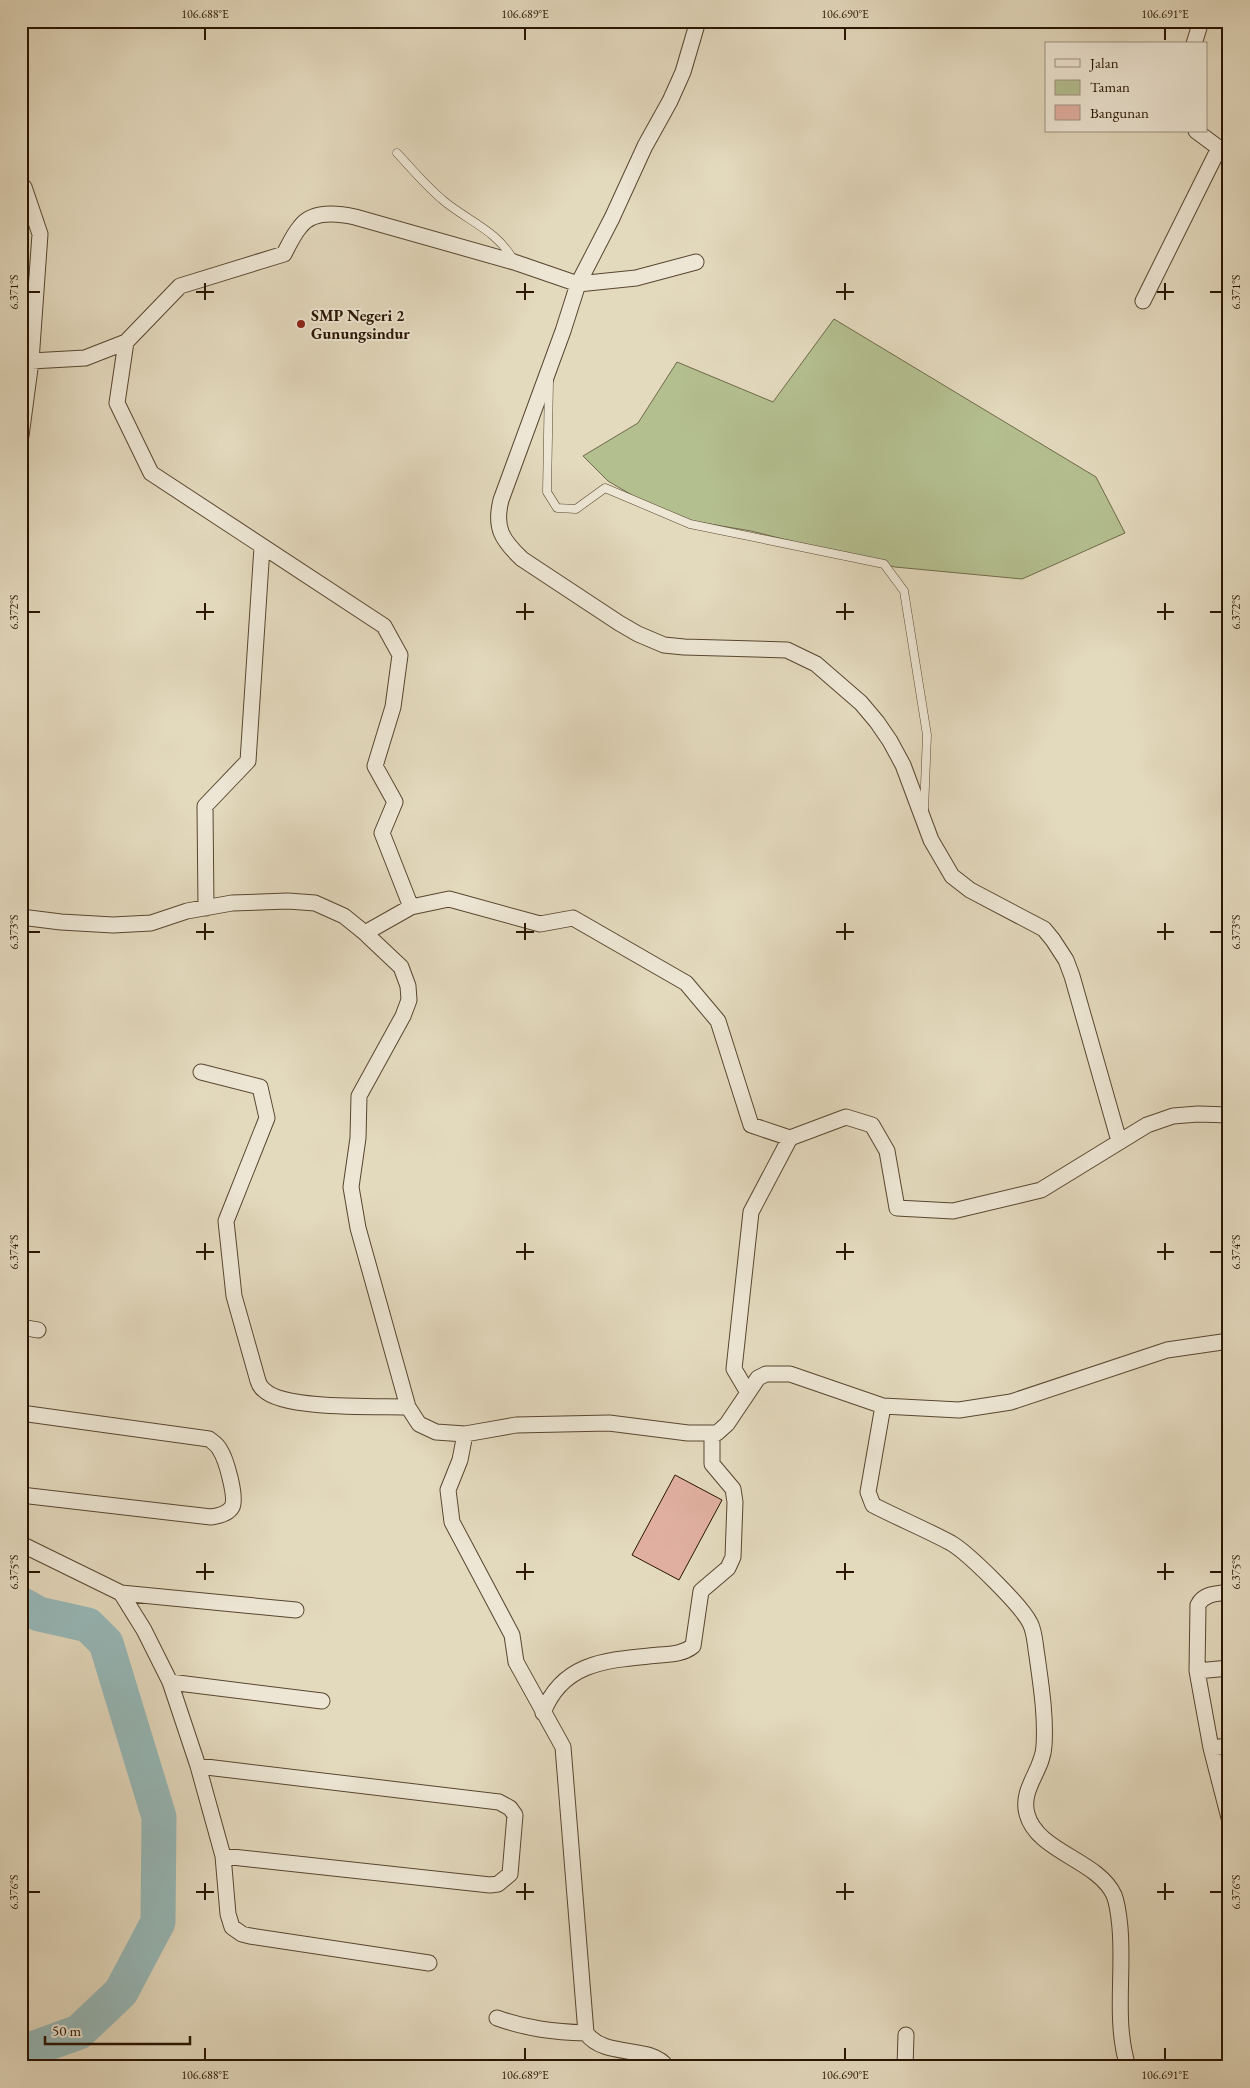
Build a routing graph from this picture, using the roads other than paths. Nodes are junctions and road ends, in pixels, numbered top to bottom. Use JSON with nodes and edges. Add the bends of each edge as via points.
{"nodes":[{"id":1,"x":698,"y":21,"type":"edge"},
{"id":2,"x":1202,"y":21,"type":"edge"},
{"id":3,"x":1195,"y":42,"type":"edge"},
{"id":4,"x":1198,"y":132,"type":"edge"},
{"id":5,"x":1224,"y":149,"type":"edge"},
{"id":6,"x":397,"y":153,"type":"dead end"},
{"id":7,"x":21,"y":185,"type":"edge"},
{"id":8,"x":514,"y":262,"type":"junction"},
{"id":9,"x":696,"y":262,"type":"dead end"},
{"id":10,"x":578,"y":284,"type":"junction"},
{"id":11,"x":1143,"y":301,"type":"dead end"},
{"id":12,"x":126,"y":342,"type":"junction"},
{"id":13,"x":31,"y":360,"type":"junction"},
{"id":14,"x":550,"y":367,"type":"junction"},
{"id":15,"x":21,"y":436,"type":"edge"},
{"id":16,"x":262,"y":547,"type":"junction"},
{"id":17,"x":923,"y":820,"type":"junction"},
{"id":18,"x":411,"y":907,"type":"junction"},
{"id":19,"x":206,"y":908,"type":"junction"},
{"id":20,"x":21,"y":917,"type":"edge"},
{"id":21,"x":365,"y":933,"type":"junction"},
{"id":22,"x":201,"y":1072,"type":"dead end"},
{"id":23,"x":1229,"y":1115,"type":"edge"},
{"id":24,"x":790,"y":1138,"type":"junction"},
{"id":25,"x":1119,"y":1141,"type":"junction"},
{"id":26,"x":21,"y":1327,"type":"edge"},
{"id":27,"x":38,"y":1330,"type":"dead end"},
{"id":28,"x":1229,"y":1341,"type":"edge"},
{"id":29,"x":747,"y":1391,"type":"junction"},
{"id":30,"x":883,"y":1406,"type":"junction"},
{"id":31,"x":408,"y":1407,"type":"junction"},
{"id":32,"x":21,"y":1413,"type":"edge"},
{"id":33,"x":465,"y":1434,"type":"junction"},
{"id":34,"x":712,"y":1434,"type":"junction"},
{"id":35,"x":21,"y":1495,"type":"edge"},
{"id":36,"x":21,"y":1544,"type":"edge"},
{"id":37,"x":1229,"y":1592,"type":"edge"},
{"id":38,"x":120,"y":1593,"type":"junction"},
{"id":39,"x":296,"y":1610,"type":"dead end"},
{"id":40,"x":1229,"y":1668,"type":"edge"},
{"id":41,"x":1197,"y":1671,"type":"junction"},
{"id":42,"x":170,"y":1682,"type":"junction"},
{"id":43,"x":322,"y":1702,"type":"dead end"},
{"id":44,"x":543,"y":1713,"type":"junction"},
{"id":45,"x":1229,"y":1746,"type":"edge"},
{"id":46,"x":1211,"y":1748,"type":"junction"},
{"id":47,"x":198,"y":1766,"type":"junction"},
{"id":48,"x":1229,"y":1818,"type":"edge"},
{"id":49,"x":223,"y":1856,"type":"junction"},
{"id":50,"x":429,"y":1964,"type":"dead end"},
{"id":51,"x":497,"y":2018,"type":"dead end"},
{"id":52,"x":586,"y":2033,"type":"junction"},
{"id":53,"x":906,"y":2036,"type":"dead end"},
{"id":54,"x":667,"y":2067,"type":"edge"},
{"id":55,"x":904,"y":2067,"type":"edge"},
{"id":56,"x":1128,"y":2067,"type":"edge"}],
"edges":[{"from":1,"to":10,"type":"street","via":[[683,72],[670,101]]},
{"from":2,"to":3,"type":"street"},
{"from":4,"to":5,"type":"street"},
{"from":5,"to":11,"type":"street"},
{"from":6,"to":8,"type":"lane","via":[[443,200],[494,235],[508,249]]},
{"from":7,"to":13,"type":"street","via":[[40,234]]},
{"from":8,"to":10,"type":"street"},
{"from":8,"to":12,"type":"street","via":[[355,217],[325,213],[300,226],[284,254],[180,286]]},
{"from":9,"to":10,"type":"street","via":[[636,278]]},
{"from":10,"to":14,"type":"street"},
{"from":12,"to":13,"type":"street","via":[[85,358]]},
{"from":12,"to":16,"type":"street","via":[[117,403],[151,473]]},
{"from":13,"to":15,"type":"street"},
{"from":14,"to":17,"type":"street","via":[[499,509],[498,520],[507,545],[619,623],[664,645],[787,650],[816,664],[861,703],[877,722],[903,765]]},
{"from":14,"to":17,"type":"lane","via":[[547,492],[557,508],[576,509],[606,488],[690,524],[884,564],[904,591],[927,735]]},
{"from":16,"to":18,"type":"street","via":[[384,626],[400,655],[393,707],[375,766],[396,802],[382,833]]},
{"from":16,"to":19,"type":"street","via":[[248,761],[205,806]]},
{"from":17,"to":25,"type":"street","via":[[952,876],[970,890],[1044,929],[1066,960]]},
{"from":18,"to":21,"type":"street"},
{"from":18,"to":24,"type":"street","via":[[449,899],[540,924],[573,918],[686,984],[718,1021],[751,1125]]},
{"from":19,"to":20,"type":"street","via":[[151,923],[114,925]]},
{"from":19,"to":21,"type":"street","via":[[288,901],[316,903],[344,916]]},
{"from":21,"to":31,"type":"street","via":[[401,967],[408,986],[409,1000],[404,1016],[359,1096],[358,1138],[351,1187],[358,1228]]},
{"from":22,"to":31,"type":"street","via":[[260,1086],[268,1118],[226,1221],[234,1296],[258,1381],[264,1390],[290,1401]]},
{"from":23,"to":25,"type":"street","via":[[1173,1116],[1147,1125]]},
{"from":24,"to":25,"type":"street","via":[[846,1117],[872,1125],[887,1151],[897,1208],[953,1211],[1041,1190]]},
{"from":24,"to":29,"type":"street","via":[[751,1212],[734,1369]]},
{"from":26,"to":27,"type":"street"},
{"from":28,"to":30,"type":"street","via":[[1167,1350],[1011,1402],[960,1410]]},
{"from":29,"to":30,"type":"street","via":[[766,1374],[790,1374]]},
{"from":29,"to":34,"type":"street","via":[[727,1424]]},
{"from":30,"to":56,"type":"street","via":[[868,1492],[873,1505],[952,1544],[989,1576],[1032,1624],[1042,1699],[1044,1747],[1027,1792],[1027,1815],[1037,1832],[1092,1871],[1110,1887],[1115,1897],[1121,1942],[1122,2028]]},
{"from":31,"to":33,"type":"street","via":[[420,1424],[436,1432]]},
{"from":32,"to":35,"type":"street","via":[[209,1439],[222,1452],[230,1476],[233,1502],[231,1509],[211,1518]]},
{"from":33,"to":34,"type":"street","via":[[516,1425],[609,1423]]},
{"from":33,"to":44,"type":"street","via":[[460,1460],[448,1490],[452,1522],[512,1635],[516,1662]]},
{"from":34,"to":44,"type":"street","via":[[712,1464],[733,1489],[732,1557],[728,1568],[701,1591],[692,1646],[680,1652],[606,1660],[578,1670],[557,1688]]},
{"from":36,"to":38,"type":"street"},
{"from":37,"to":41,"type":"street","via":[[1208,1595],[1198,1604]]},
{"from":38,"to":39,"type":"street"},
{"from":38,"to":42,"type":"street","via":[[144,1630]]},
{"from":40,"to":41,"type":"street"},
{"from":41,"to":46,"type":"street"},
{"from":42,"to":43,"type":"street"},
{"from":42,"to":47,"type":"street"},
{"from":44,"to":52,"type":"street","via":[[563,1747]]},
{"from":45,"to":46,"type":"street"},
{"from":46,"to":48,"type":"street"},
{"from":47,"to":49,"type":"street"},
{"from":47,"to":49,"type":"street","via":[[499,1802],[515,1815],[510,1874],[498,1884]]},
{"from":49,"to":50,"type":"street","via":[[228,1914],[232,1927],[242,1934]]},
{"from":51,"to":52,"type":"street","via":[[547,2031]]},
{"from":52,"to":54,"type":"street","via":[[596,2044],[655,2058]]},
{"from":53,"to":55,"type":"street"}]}
